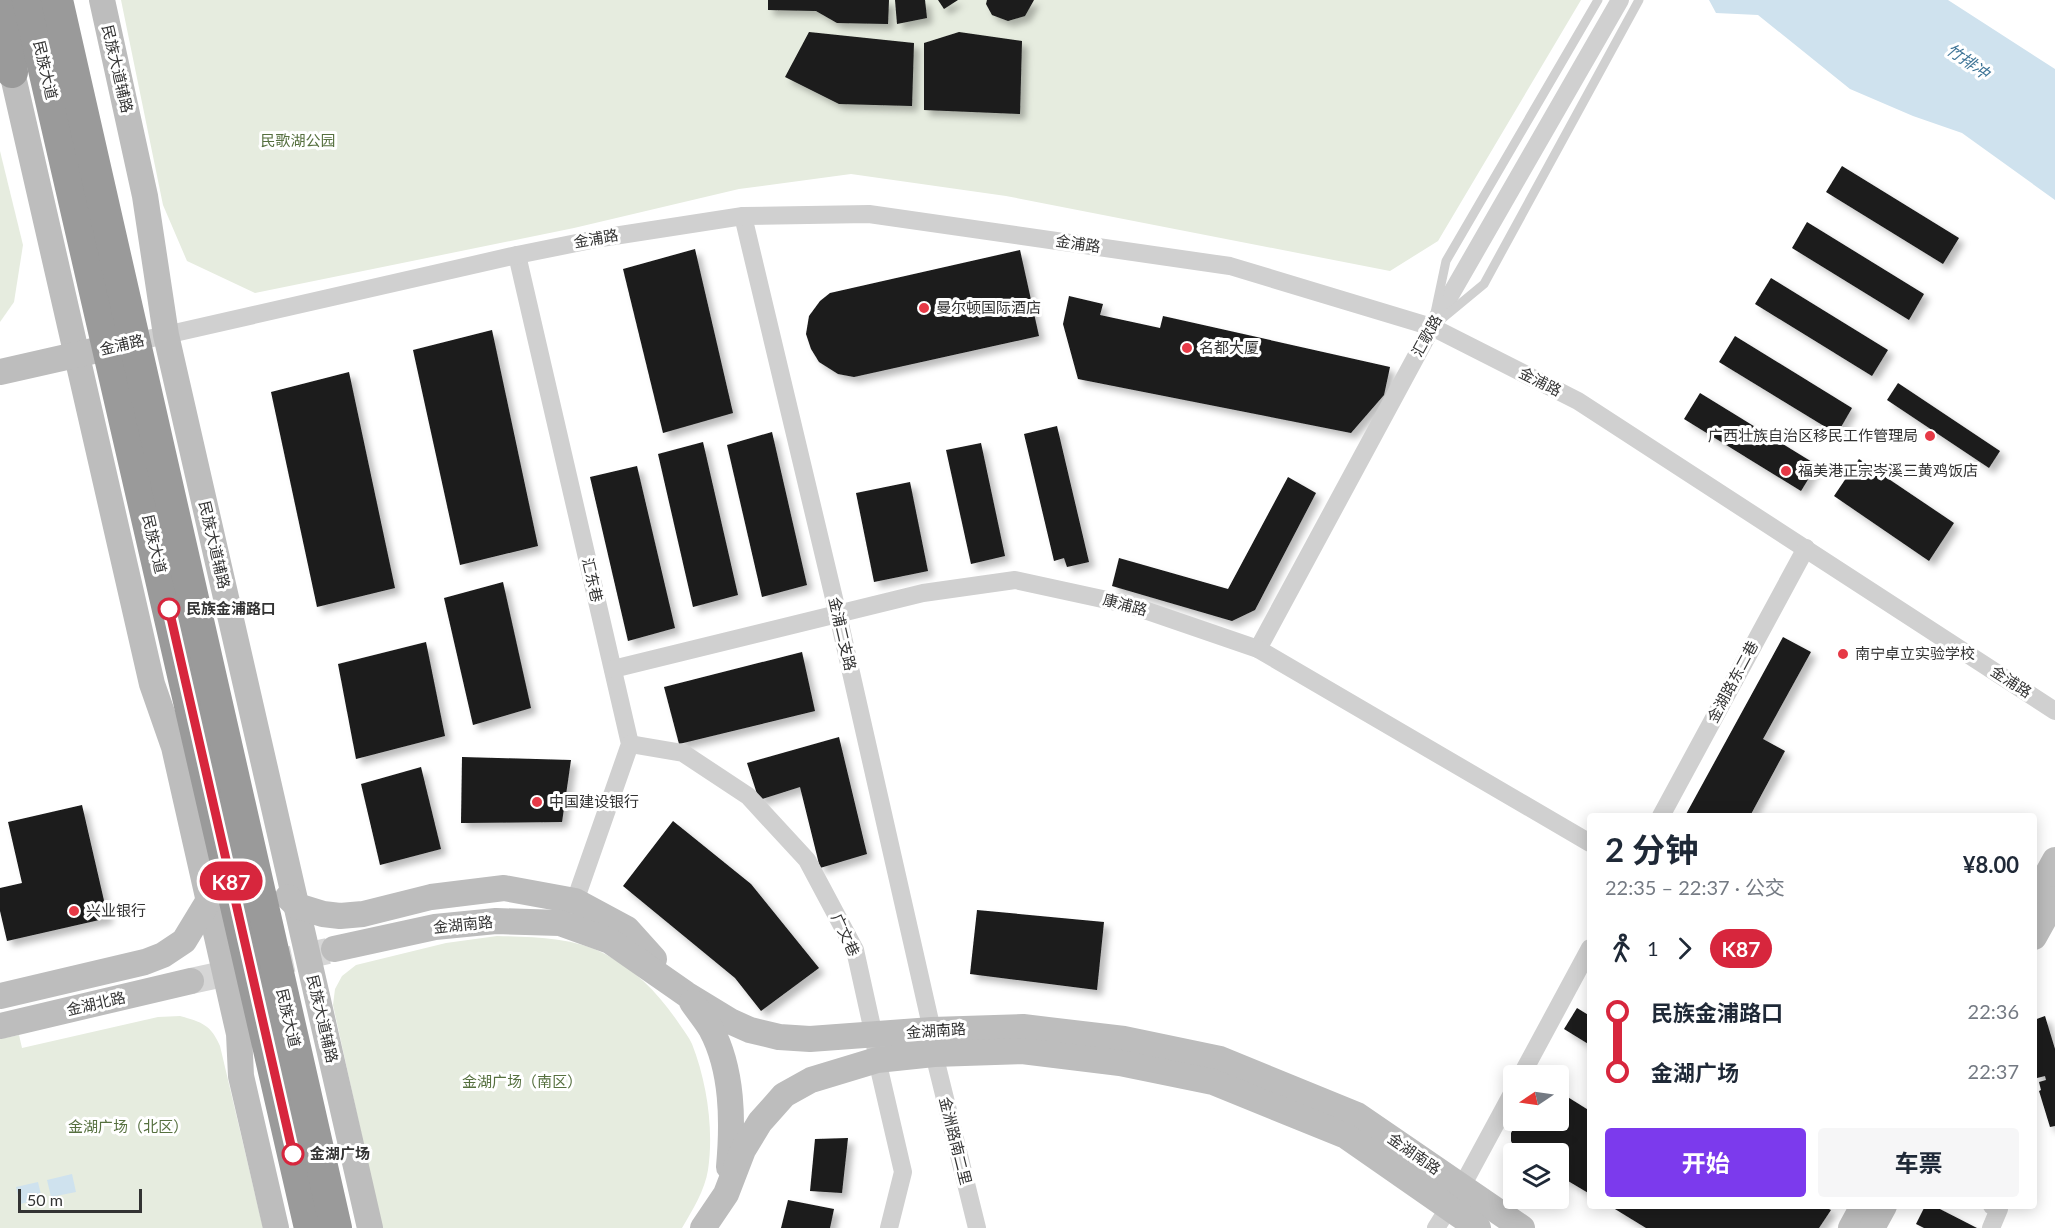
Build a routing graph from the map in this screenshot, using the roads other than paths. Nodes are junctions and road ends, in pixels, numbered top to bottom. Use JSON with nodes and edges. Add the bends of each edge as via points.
{"nodes":[{"id":1,"x":3,"y":0,"type":"edge"},
{"id":2,"x":102,"y":0,"type":"edge"},
{"id":3,"x":1598,"y":0,"type":"edge"},
{"id":4,"x":1620,"y":0,"type":"edge"},
{"id":5,"x":1639,"y":0,"type":"edge"},
{"id":6,"x":50,"y":1,"type":"edge"},
{"id":7,"x":0,"y":41,"type":"edge"},
{"id":8,"x":12,"y":72,"type":"junction"},
{"id":9,"x":743,"y":216,"type":"junction"},
{"id":10,"x":517,"y":255,"type":"junction"},
{"id":11,"x":1432,"y":327,"type":"junction"},
{"id":12,"x":166,"y":335,"type":"junction"},
{"id":13,"x":121,"y":345,"type":"junction"},
{"id":14,"x":77,"y":355,"type":"junction"},
{"id":15,"x":0,"y":372,"type":"edge"},
{"id":16,"x":1806,"y":548,"type":"junction"},
{"id":17,"x":838,"y":615,"type":"junction"},
{"id":18,"x":1258,"y":649,"type":"junction"},
{"id":19,"x":613,"y":669,"type":"junction"},
{"id":20,"x":2055,"y":711,"type":"edge"},
{"id":21,"x":630,"y":744,"type":"junction"},
{"id":22,"x":1663,"y":813,"type":"edge"},
{"id":23,"x":1587,"y":841,"type":"edge"},
{"id":24,"x":2055,"y":861,"type":"edge"},
{"id":25,"x":239,"y":862,"type":"junction"},
{"id":26,"x":2037,"y":893,"type":"edge"},
{"id":27,"x":2055,"y":899,"type":"edge"},
{"id":28,"x":209,"y":901,"type":"junction"},
{"id":29,"x":575,"y":901,"type":"junction"},
{"id":30,"x":297,"y":906,"type":"junction"},
{"id":31,"x":2037,"y":932,"type":"edge"},
{"id":32,"x":334,"y":950,"type":"tunnel mouth"},
{"id":33,"x":1587,"y":954,"type":"edge"},
{"id":34,"x":191,"y":981,"type":"tunnel mouth"},
{"id":35,"x":686,"y":994,"type":"junction"},
{"id":36,"x":0,"y":996,"type":"edge"},
{"id":37,"x":0,"y":1026,"type":"edge"},
{"id":38,"x":933,"y":1042,"type":"junction"},
{"id":39,"x":875,"y":1048,"type":"junction"},
{"id":40,"x":1527,"y":1065,"type":"edge"},
{"id":41,"x":1503,"y":1110,"type":"edge"},
{"id":42,"x":726,"y":1194,"type":"junction"},
{"id":43,"x":1449,"y":1208,"type":"edge"},
{"id":44,"x":1861,"y":1209,"type":"edge"},
{"id":45,"x":1882,"y":1209,"type":"edge"},
{"id":46,"x":1999,"y":1209,"type":"edge"},
{"id":47,"x":276,"y":1228,"type":"edge"},
{"id":48,"x":310,"y":1228,"type":"edge"},
{"id":49,"x":336,"y":1228,"type":"edge"},
{"id":50,"x":370,"y":1228,"type":"edge"},
{"id":51,"x":703,"y":1228,"type":"edge"},
{"id":52,"x":715,"y":1228,"type":"edge"},
{"id":53,"x":889,"y":1228,"type":"edge"},
{"id":54,"x":977,"y":1228,"type":"edge"},
{"id":55,"x":1478,"y":1228,"type":"edge"},
{"id":56,"x":1522,"y":1228,"type":"edge"},
{"id":57,"x":1851,"y":1228,"type":"edge"},
{"id":58,"x":1872,"y":1228,"type":"edge"},
{"id":59,"x":1991,"y":1228,"type":"edge"}],
"edges":[{"from":1,"to":8,"type":"highway"},
{"from":2,"to":12,"type":"main road","name":"民族大道辅路","via":[[146,196]]},
{"from":3,"to":11,"type":"lane","bridge":true,"via":[[1446,261]]},
{"from":4,"to":11,"type":"street","name":"汇歌路"},
{"from":5,"to":11,"type":"lane","bridge":true,"via":[[1484,284]]},
{"from":6,"to":13,"type":"highway","name":"民族大道"},
{"from":7,"to":8,"type":"main road"},
{"from":8,"to":14,"type":"main road"},
{"from":9,"to":10,"type":"street","name":"金浦路"},
{"from":9,"to":11,"type":"street","name":"金浦路","via":[[869,214],[1230,266]]},
{"from":9,"to":17,"type":"street","name":"金浦二支路"},
{"from":10,"to":12,"type":"street","name":"金浦路"},
{"from":10,"to":19,"type":"street","name":"汇东巷"},
{"from":11,"to":16,"type":"street","name":"金浦路","via":[[1578,401]]},
{"from":11,"to":18,"type":"street","name":"汇歌路"},
{"from":12,"to":13,"type":"street","name":"金浦路"},
{"from":12,"to":30,"type":"main road","name":"民族大道辅路"},
{"from":13,"to":14,"type":"main road","name":"金浦路"},
{"from":13,"to":25,"type":"highway","name":"民族大道"},
{"from":14,"to":15,"type":"main road","name":"金浦路"},
{"from":14,"to":28,"type":"main road","via":[[152,684],[174,747]]},
{"from":16,"to":20,"type":"street","name":"金浦路"},
{"from":16,"to":22,"type":"street","name":"金湖路东二巷"},
{"from":17,"to":18,"type":"street","name":"康浦路","via":[[923,593],[1015,580],[1130,605]]},
{"from":17,"to":19,"type":"street","name":"康浦路"},
{"from":17,"to":38,"type":"street","name":"金浦二支路"},
{"from":18,"to":23,"type":"street","name":"康浦路"},
{"from":19,"to":21,"type":"street","name":"汇东巷"},
{"from":21,"to":29,"type":"street"},
{"from":21,"to":39,"type":"street","name":"广文巷","via":[[683,753],[748,796],[807,861],[855,950]]},
{"from":24,"to":26,"type":"main road"},
{"from":25,"to":28,"type":"main road"},
{"from":25,"to":30,"type":"main road"},
{"from":25,"to":48,"type":"highway","name":"民族大道"},
{"from":25,"to":49,"type":"highway","name":"民族大道"},
{"from":27,"to":31,"type":"main road"},
{"from":28,"to":36,"type":"main road","via":[[184,941],[163,955]]},
{"from":28,"to":47,"type":"main road","via":[[239,1034],[241,1076]]},
{"from":29,"to":30,"type":"main road","via":[[504,888],[431,897],[352,915],[323,914]]},
{"from":29,"to":35,"type":"main road","via":[[627,929]]},
{"from":30,"to":50,"type":"main road","name":"民族大道辅路"},
{"from":32,"to":35,"type":"main road","name":"金湖南路","via":[[435,927],[496,921],[560,922],[610,941]]},
{"from":33,"to":40,"type":"street"},
{"from":34,"to":37,"type":"main road","name":"金湖北路"},
{"from":35,"to":39,"type":"main road","name":"金湖南路","via":[[750,1030]]},
{"from":35,"to":42,"type":"main road","via":[[712,1029],[726,1069],[732,1135]]},
{"from":38,"to":39,"type":"main road","name":"金湖南路"},
{"from":38,"to":43,"type":"main road","name":"金湖南路","via":[[1120,1063],[1213,1082],[1346,1136]]},
{"from":38,"to":54,"type":"street","name":"金洲路南二里"},
{"from":39,"to":42,"type":"main road","name":"金湖南路","via":[[784,1095],[760,1122],[743,1150]]},
{"from":39,"to":53,"type":"street","name":"广文巷","via":[[903,1172]]},
{"from":41,"to":43,"type":"street"},
{"from":42,"to":51,"type":"main road","name":"金湖南路"},
{"from":42,"to":52,"type":"main road"},
{"from":43,"to":55,"type":"main road","name":"金湖南路"},
{"from":43,"to":56,"type":"main road","name":"金湖南路"},
{"from":44,"to":57,"type":"main road"},
{"from":45,"to":58,"type":"main road"},
{"from":46,"to":59,"type":"street"}]}
